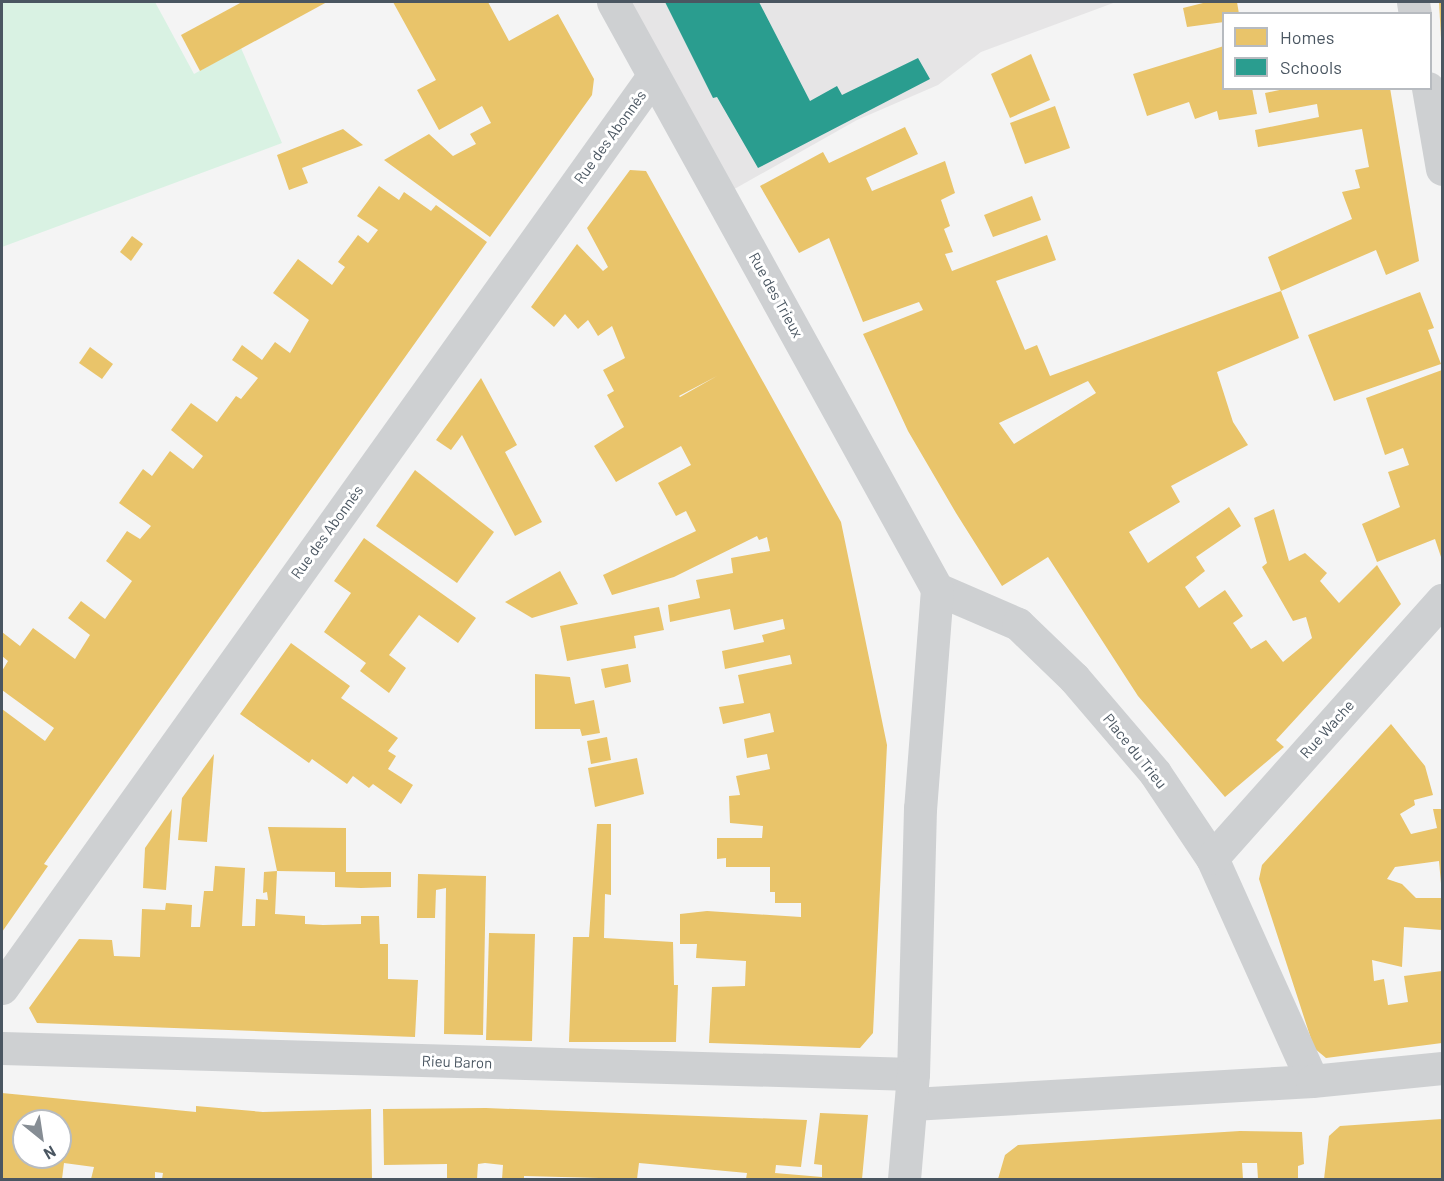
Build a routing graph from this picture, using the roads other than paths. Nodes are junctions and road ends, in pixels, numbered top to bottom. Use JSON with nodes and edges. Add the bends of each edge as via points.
{"nodes":[{"id":1,"x":613,"y":2,"type":"edge"},
{"id":2,"x":653,"y":76,"type":"junction"},
{"id":3,"x":1428,"y":90,"type":"edge"},
{"id":4,"x":1443,"y":169,"type":"edge"},
{"id":5,"x":937,"y":589,"type":"junction"},
{"id":6,"x":1443,"y":600,"type":"edge"},
{"id":7,"x":1212,"y":858,"type":"junction"},
{"id":8,"x":2,"y":987,"type":"edge"},
{"id":9,"x":2,"y":1048,"type":"edge"},
{"id":10,"x":1443,"y":1068,"type":"edge"},
{"id":11,"x":1312,"y":1081,"type":"junction"},
{"id":12,"x":912,"y":1089,"type":"junction"},
{"id":13,"x":904,"y":1179,"type":"edge"}],
"edges":[{"from":1,"to":2,"type":"street","name":"Rue des Trieux"},
{"from":2,"to":5,"type":"street","name":"Rue des Trieux"},
{"from":2,"to":8,"type":"street","name":"Rue des Abonnés"},
{"from":3,"to":4,"type":"street"},
{"from":5,"to":7,"type":"street","name":"Place du Trieu","via":[[1018,624],[1074,678],[1155,772]]},
{"from":5,"to":12,"type":"street","via":[[920,808]]},
{"from":6,"to":7,"type":"street","name":"Rue Wache"},
{"from":7,"to":11,"type":"street","name":"Place du Trieu"},
{"from":9,"to":12,"type":"street","name":"Rieu Baron"},
{"from":10,"to":11,"type":"street"},
{"from":11,"to":12,"type":"street"},
{"from":12,"to":13,"type":"street"}]}
